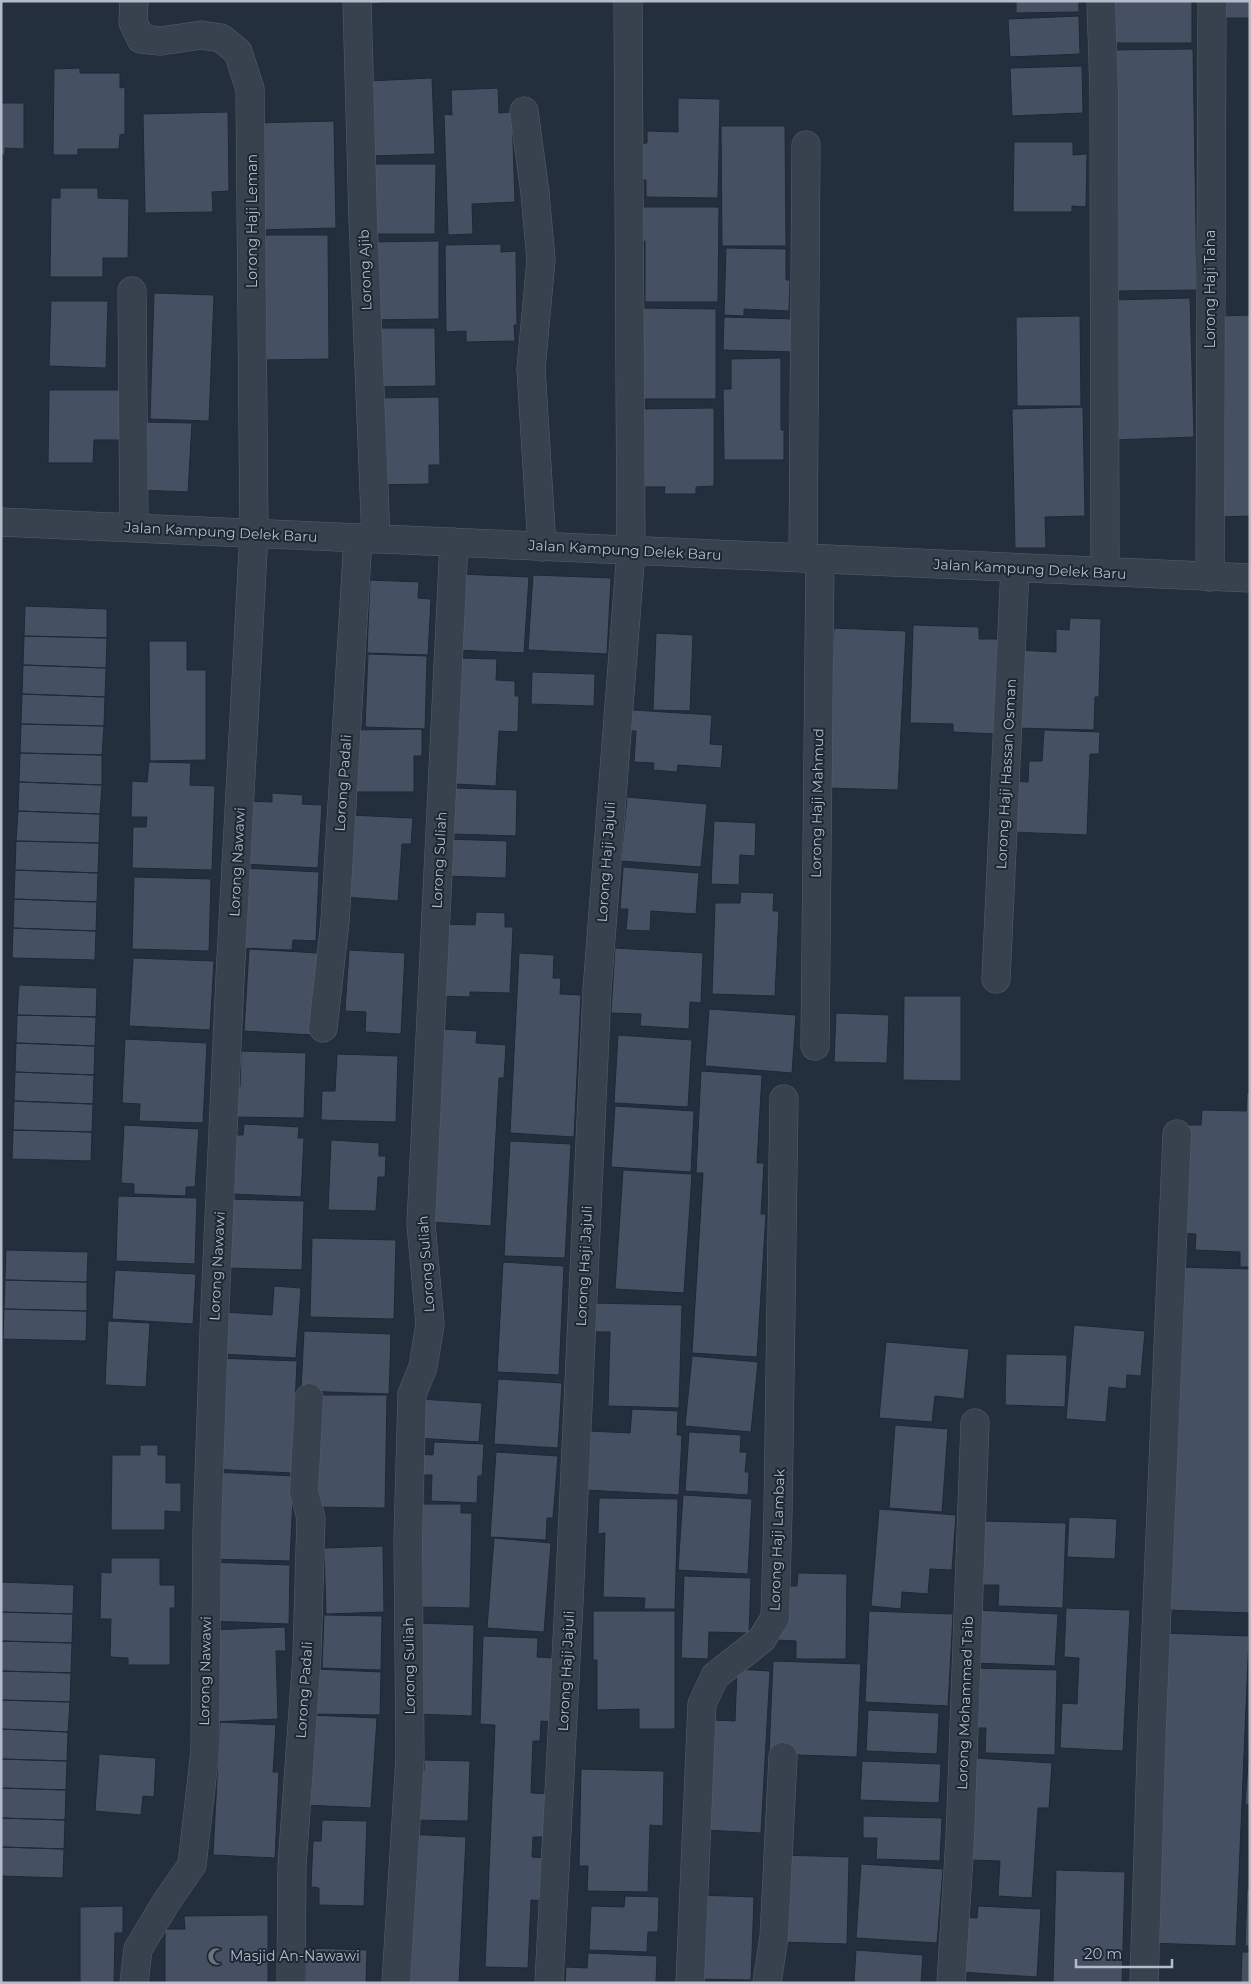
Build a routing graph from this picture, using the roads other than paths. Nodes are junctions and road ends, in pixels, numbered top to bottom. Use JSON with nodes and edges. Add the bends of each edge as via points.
{"nodes":[{"id":1,"x":134,"y":1,"type":"edge"},
{"id":2,"x":357,"y":1,"type":"edge"},
{"id":3,"x":628,"y":1,"type":"edge"},
{"id":4,"x":1101,"y":1,"type":"edge"},
{"id":5,"x":1212,"y":1,"type":"edge"},
{"id":6,"x":524,"y":111,"type":"dead end"},
{"id":7,"x":806,"y":145,"type":"dead end"},
{"id":8,"x":132,"y":291,"type":"dead end"},
{"id":9,"x":1,"y":522,"type":"edge"},
{"id":10,"x":134,"y":528,"type":"junction"},
{"id":11,"x":254,"y":533,"type":"junction"},
{"id":12,"x":367,"y":538,"type":"junction"},
{"id":13,"x":454,"y":542,"type":"junction"},
{"id":14,"x":542,"y":547,"type":"junction"},
{"id":15,"x":632,"y":551,"type":"junction"},
{"id":16,"x":812,"y":559,"type":"junction"},
{"id":17,"x":1016,"y":568,"type":"junction"},
{"id":18,"x":1105,"y":572,"type":"junction"},
{"id":19,"x":1210,"y":576,"type":"junction"},
{"id":20,"x":1250,"y":578,"type":"edge"},
{"id":21,"x":996,"y":979,"type":"dead end"},
{"id":22,"x":323,"y":1028,"type":"dead end"},
{"id":23,"x":814,"y":1046,"type":"dead end"},
{"id":24,"x":784,"y":1099,"type":"dead end"},
{"id":25,"x":1176,"y":1134,"type":"dead end"},
{"id":26,"x":309,"y":1398,"type":"dead end"},
{"id":27,"x":975,"y":1423,"type":"dead end"},
{"id":28,"x":783,"y":1757,"type":"dead end"},
{"id":29,"x":134,"y":1983,"type":"edge"},
{"id":30,"x":291,"y":1983,"type":"edge"},
{"id":31,"x":396,"y":1983,"type":"edge"},
{"id":32,"x":549,"y":1983,"type":"edge"},
{"id":33,"x":690,"y":1983,"type":"edge"},
{"id":34,"x":767,"y":1983,"type":"edge"},
{"id":35,"x":951,"y":1983,"type":"edge"},
{"id":36,"x":1144,"y":1983,"type":"edge"}],
"edges":[{"from":1,"to":11,"type":"street","name":"Lorong Haji Leman","via":[[133,22],[141,39],[161,41],[201,35],[220,38],[238,52],[250,89]]},
{"from":2,"to":12,"type":"street","name":"Lorong Ajib"},
{"from":3,"to":15,"type":"street","name":"Lorong Haji Jajuli"},
{"from":4,"to":18,"type":"street"},
{"from":5,"to":19,"type":"street","name":"Lorong Haji Taha"},
{"from":6,"to":14,"type":"street","via":[[541,260],[531,369]]},
{"from":7,"to":16,"type":"street","name":"Lorong Haji Mahmud"},
{"from":8,"to":10,"type":"street"},
{"from":9,"to":10,"type":"street","name":"Jalan Kampung Delek Baru"},
{"from":10,"to":11,"type":"street","name":"Jalan Kampung Delek Baru"},
{"from":11,"to":12,"type":"street","name":"Jalan Kampung Delek Baru"},
{"from":11,"to":29,"type":"street","name":"Lorong Nawawi","via":[[216,1296],[207,1530],[205,1751],[192,1866],[138,1950]]},
{"from":12,"to":13,"type":"street","name":"Jalan Kampung Delek Baru"},
{"from":12,"to":22,"type":"street","name":"Lorong Padali"},
{"from":13,"to":14,"type":"street","name":"Jalan Kampung Delek Baru"},
{"from":13,"to":31,"type":"street","name":"Lorong Suliah","via":[[421,1224],[430,1324],[423,1366],[412,1394],[408,1540],[410,1757]]},
{"from":14,"to":15,"type":"street","name":"Jalan Kampung Delek Baru"},
{"from":15,"to":16,"type":"street","name":"Jalan Kampung Delek Baru"},
{"from":15,"to":32,"type":"street","name":"Lorong Haji Jajuli","via":[[597,990]]},
{"from":16,"to":17,"type":"street","name":"Jalan Kampung Delek Baru"},
{"from":16,"to":23,"type":"street","name":"Lorong Haji Mahmud"},
{"from":17,"to":18,"type":"street","name":"Jalan Kampung Delek Baru"},
{"from":17,"to":21,"type":"street","name":"Lorong Haji Hassan Osman"},
{"from":18,"to":19,"type":"street","name":"Jalan Kampung Delek Baru"},
{"from":19,"to":20,"type":"street","name":"Jalan Kampung Delek Baru"},
{"from":24,"to":33,"type":"street","name":"Lorong Haji Lambak","via":[[775,1618],[762,1639],[715,1676],[702,1704]]},
{"from":25,"to":36,"type":"street"},
{"from":26,"to":30,"type":"street","name":"Lorong Padali","via":[[304,1492],[311,1518],[307,1654],[292,1866]]},
{"from":27,"to":35,"type":"street","name":"Lorong Mohammad Taib","via":[[960,1839]]},
{"from":28,"to":34,"type":"street","via":[[774,1937]]}]}
